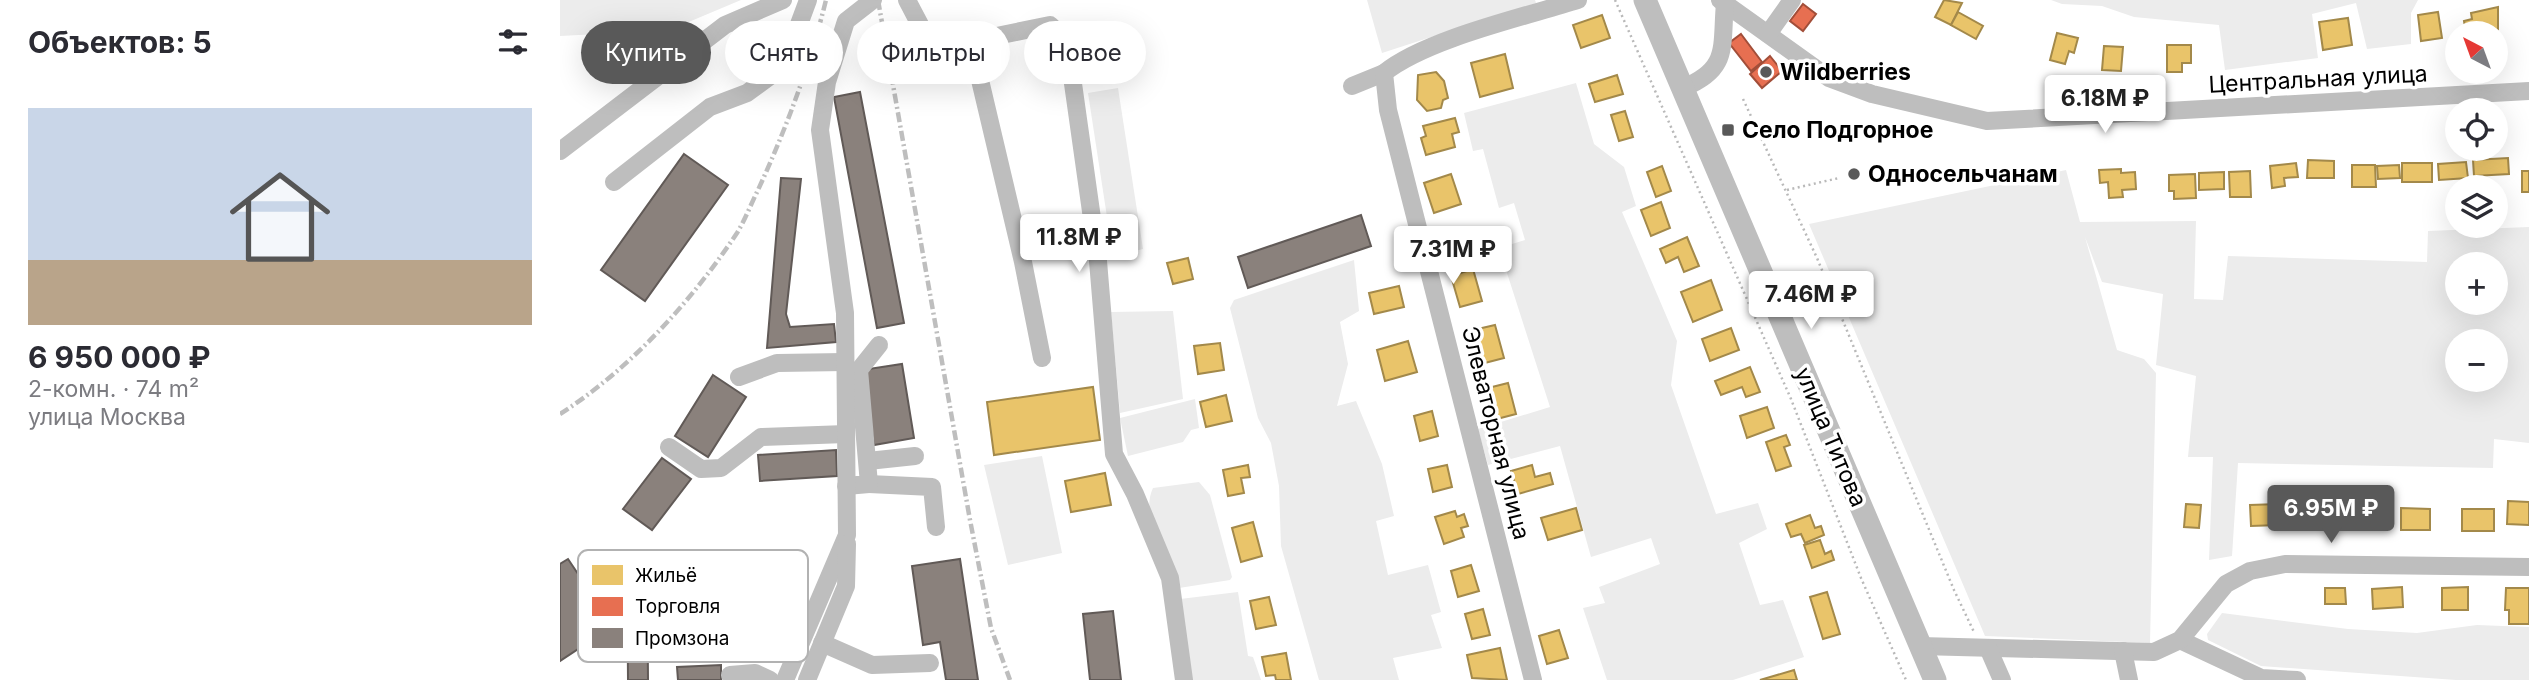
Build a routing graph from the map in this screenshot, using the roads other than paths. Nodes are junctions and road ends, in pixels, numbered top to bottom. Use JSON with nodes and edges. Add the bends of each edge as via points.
{"nodes":[{"id":1,"x":783,"y":0,"type":"edge"},
{"id":2,"x":808,"y":0,"type":"edge"},
{"id":3,"x":846,"y":0,"type":"edge"},
{"id":4,"x":873,"y":0,"type":"edge"},
{"id":5,"x":908,"y":0,"type":"edge"},
{"id":6,"x":1578,"y":0,"type":"edge"},
{"id":7,"x":1645,"y":0,"type":"edge"},
{"id":8,"x":1792,"y":0,"type":"edge"},
{"id":9,"x":1723,"y":1,"type":"edge"},
{"id":10,"x":846,"y":21,"type":"junction"},
{"id":11,"x":918,"y":21,"type":"edge"},
{"id":12,"x":1010,"y":34,"type":"edge"},
{"id":13,"x":1768,"y":34,"type":"junction"},
{"id":14,"x":1384,"y":74,"type":"junction"},
{"id":15,"x":981,"y":84,"type":"edge"},
{"id":16,"x":1352,"y":86,"type":"dead end"},
{"id":17,"x":1683,"y":88,"type":"junction"},
{"id":18,"x":2529,"y":91,"type":"edge"},
{"id":19,"x":562,"y":145,"type":"edge"},
{"id":20,"x":614,"y":183,"type":"dead end"},
{"id":21,"x":878,"y":345,"type":"dead end"},
{"id":22,"x":1042,"y":358,"type":"dead end"},
{"id":23,"x":845,"y":362,"type":"junction"},
{"id":24,"x":739,"y":377,"type":"dead end"},
{"id":25,"x":846,"y":435,"type":"junction"},
{"id":26,"x":669,"y":447,"type":"dead end"},
{"id":27,"x":915,"y":456,"type":"dead end"},
{"id":28,"x":868,"y":461,"type":"junction"},
{"id":29,"x":869,"y":484,"type":"junction"},
{"id":30,"x":846,"y":486,"type":"junction"},
{"id":31,"x":936,"y":527,"type":"dead end"},
{"id":32,"x":847,"y":535,"type":"junction"},
{"id":33,"x":2529,"y":567,"type":"edge"},
{"id":34,"x":808,"y":626,"type":"edge"},
{"id":35,"x":2180,"y":640,"type":"junction"},
{"id":36,"x":822,"y":643,"type":"junction"},
{"id":37,"x":1920,"y":646,"type":"junction"},
{"id":38,"x":1985,"y":647,"type":"junction"},
{"id":39,"x":2123,"y":651,"type":"junction"},
{"id":40,"x":793,"y":662,"type":"edge"},
{"id":41,"x":930,"y":663,"type":"dead end"},
{"id":42,"x":730,"y":674,"type":"dead end"},
{"id":43,"x":770,"y":680,"type":"edge"},
{"id":44,"x":785,"y":680,"type":"edge"},
{"id":45,"x":807,"y":680,"type":"edge"},
{"id":46,"x":1184,"y":680,"type":"edge"},
{"id":47,"x":1533,"y":680,"type":"edge"},
{"id":48,"x":1935,"y":680,"type":"edge"},
{"id":49,"x":2002,"y":680,"type":"edge"},
{"id":50,"x":2129,"y":680,"type":"edge"},
{"id":51,"x":2297,"y":680,"type":"edge"}],
"edges":[{"from":1,"to":19,"type":"street","via":[[725,25]]},
{"from":2,"to":20,"type":"street","via":[[785,62],[777,71],[747,93],[710,107]]},
{"from":3,"to":10,"type":"street"},
{"from":4,"to":10,"type":"street"},
{"from":5,"to":11,"type":"street"},
{"from":6,"to":14,"type":"street","via":[[1439,44],[1401,59]]},
{"from":7,"to":17,"type":"main road","name":"улица Титова"},
{"from":8,"to":13,"type":"street"},
{"from":9,"to":13,"type":"street","name":"Центральная улица"},
{"from":9,"to":17,"type":"street","via":[[1720,60],[1706,79]]},
{"from":10,"to":23,"type":"street","via":[[827,82],[820,130],[845,313]]},
{"from":12,"to":46,"type":"street","via":[[1050,25],[1067,41],[1098,261],[1114,454],[1170,578]]},
{"from":13,"to":18,"type":"street","name":"Центральная улица","via":[[1829,78],[1872,94],[1987,121]]},
{"from":14,"to":16,"type":"street"},
{"from":14,"to":47,"type":"street","name":"Элеваторная улица","via":[[1388,110]]},
{"from":15,"to":22,"type":"street"},
{"from":17,"to":37,"type":"main road","name":"улица Титова"},
{"from":21,"to":28,"type":"street","via":[[859,370]]},
{"from":23,"to":24,"type":"street","via":[[778,363]]},
{"from":23,"to":25,"type":"street"},
{"from":25,"to":26,"type":"street","via":[[761,437],[721,468],[711,469],[701,469]]},
{"from":25,"to":30,"type":"street"},
{"from":27,"to":28,"type":"street"},
{"from":28,"to":29,"type":"street"},
{"from":29,"to":30,"type":"street"},
{"from":29,"to":31,"type":"street","via":[[932,487]]},
{"from":30,"to":32,"type":"street"},
{"from":32,"to":34,"type":"street"},
{"from":32,"to":36,"type":"street","via":[[846,586]]},
{"from":33,"to":35,"type":"street","via":[[2273,566],[2250,571],[2226,584]]},
{"from":35,"to":39,"type":"street","via":[[2154,652]]},
{"from":35,"to":51,"type":"street","via":[[2261,678]]},
{"from":36,"to":41,"type":"street","via":[[872,665]]},
{"from":36,"to":45,"type":"street"},
{"from":37,"to":38,"type":"street"},
{"from":37,"to":48,"type":"main road","name":"улица Титова"},
{"from":38,"to":39,"type":"street"},
{"from":38,"to":49,"type":"street"},
{"from":39,"to":50,"type":"street"},
{"from":40,"to":44,"type":"street"},
{"from":42,"to":43,"type":"street","via":[[755,673]]}]}
